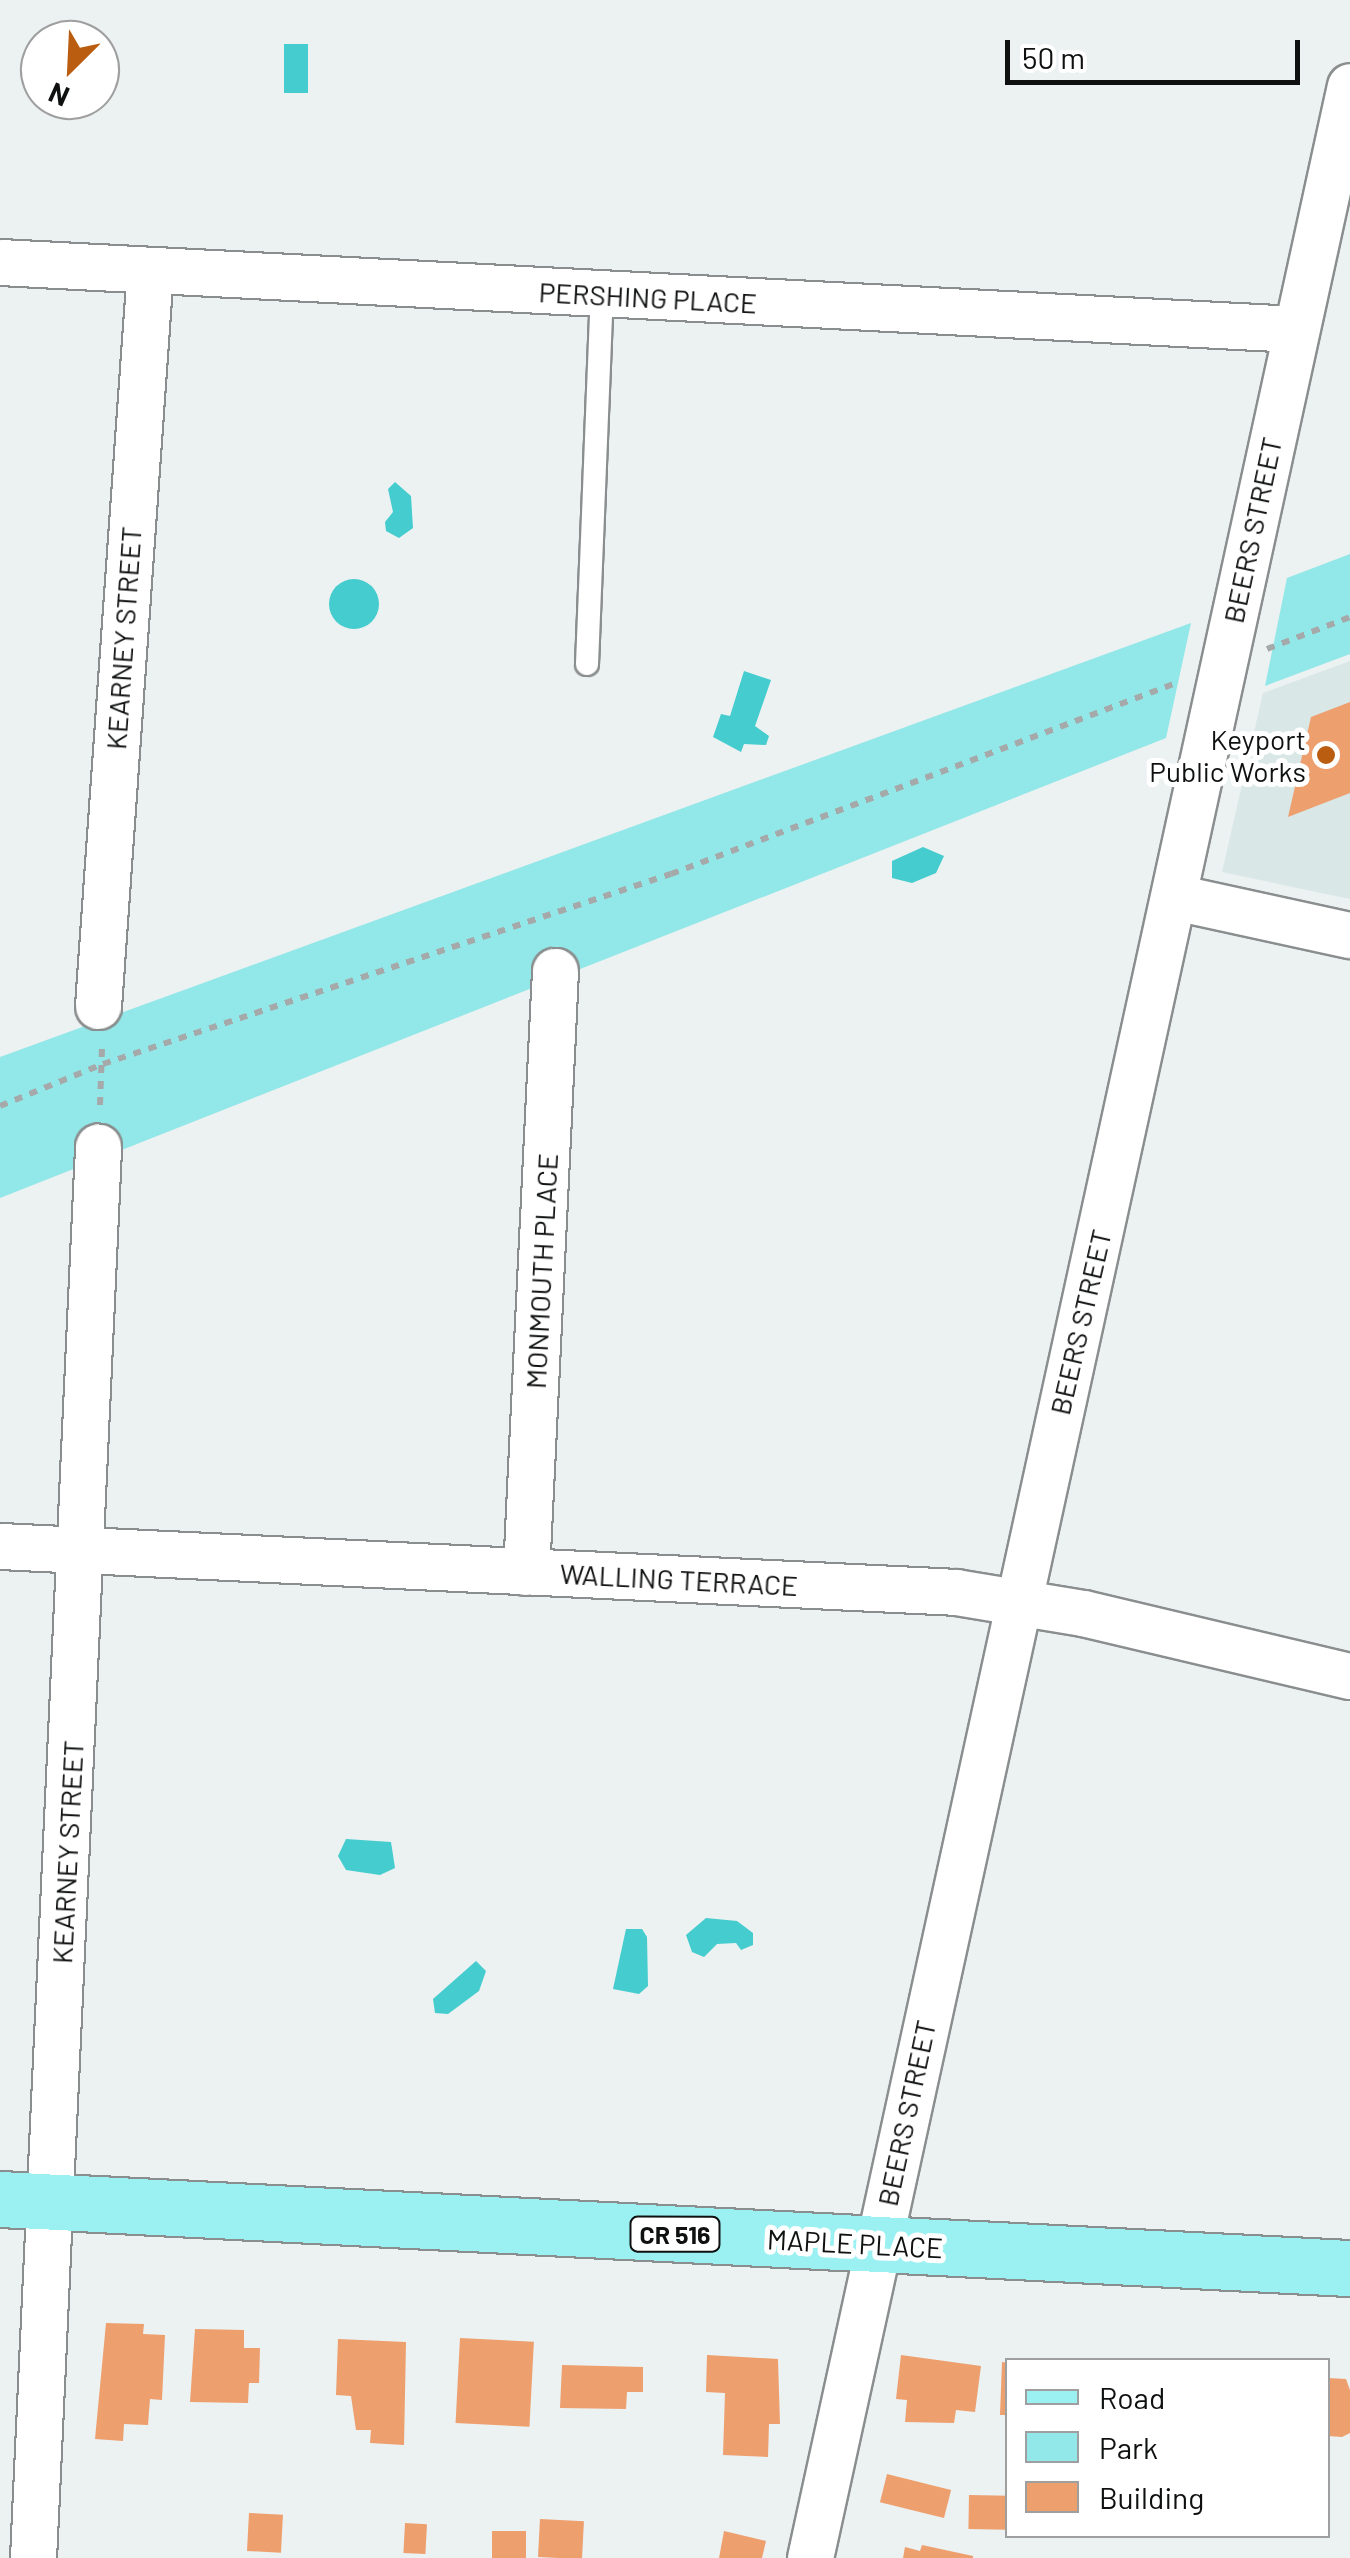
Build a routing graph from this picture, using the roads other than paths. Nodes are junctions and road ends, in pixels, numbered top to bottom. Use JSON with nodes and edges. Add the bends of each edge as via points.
{"nodes":[{"id":1,"x":1350,"y":86,"type":"edge"},
{"id":2,"x":0,"y":262,"type":"edge"},
{"id":3,"x":150,"y":270,"type":"junction"},
{"id":4,"x":602,"y":294,"type":"junction"},
{"id":5,"x":1296,"y":329,"type":"junction"},
{"id":6,"x":587,"y":664,"type":"dead end"},
{"id":7,"x":1174,"y":897,"type":"junction"},
{"id":8,"x":1350,"y":935,"type":"edge"},
{"id":9,"x":555,"y":970,"type":"dead end"},
{"id":10,"x":98,"y":1006,"type":"road end"},
{"id":11,"x":98,"y":1146,"type":"road end"},
{"id":12,"x":0,"y":1546,"type":"edge"},
{"id":13,"x":81,"y":1550,"type":"junction"},
{"id":14,"x":526,"y":1572,"type":"junction"},
{"id":15,"x":1018,"y":1602,"type":"junction"},
{"id":16,"x":1350,"y":1676,"type":"edge"},
{"id":17,"x":24,"y":2201,"type":"edge"},
{"id":18,"x":878,"y":2244,"type":"junction"},
{"id":19,"x":1350,"y":2268,"type":"edge"},
{"id":20,"x":33,"y":2558,"type":"edge"},
{"id":21,"x":810,"y":2558,"type":"edge"}],
"edges":[{"from":1,"to":5,"type":"street","name":"BEERS STREET"},
{"from":2,"to":3,"type":"street","name":"PERSHING PLACE"},
{"from":3,"to":4,"type":"street","name":"PERSHING PLACE"},
{"from":3,"to":10,"type":"street","name":"KEARNEY STREET"},
{"from":4,"to":5,"type":"street","name":"PERSHING PLACE"},
{"from":4,"to":6,"type":"lane"},
{"from":5,"to":7,"type":"street","name":"BEERS STREET"},
{"from":7,"to":8,"type":"street"},
{"from":7,"to":15,"type":"street","name":"BEERS STREET"},
{"from":9,"to":14,"type":"street","name":"MONMOUTH PLACE"},
{"from":11,"to":13,"type":"street","name":"KEARNEY STREET"},
{"from":12,"to":13,"type":"street","name":"WALLING TERRACE"},
{"from":13,"to":14,"type":"street","name":"WALLING TERRACE"},
{"from":13,"to":17,"type":"street","name":"KEARNEY STREET"},
{"from":14,"to":15,"type":"street","name":"WALLING TERRACE","via":[[956,1592]]},
{"from":15,"to":16,"type":"street","name":"WALLING TERRACE"},
{"from":15,"to":18,"type":"street","name":"BEERS STREET"},
{"from":17,"to":18,"type":"main road","name":"MAPLE PLACE","number":"CR 516"},
{"from":17,"to":20,"type":"street","name":"KEARNEY STREET"},
{"from":18,"to":19,"type":"main road","name":"MAPLE PLACE","number":"CR 516"},
{"from":18,"to":21,"type":"street","name":"BEERS STREET"}]}
